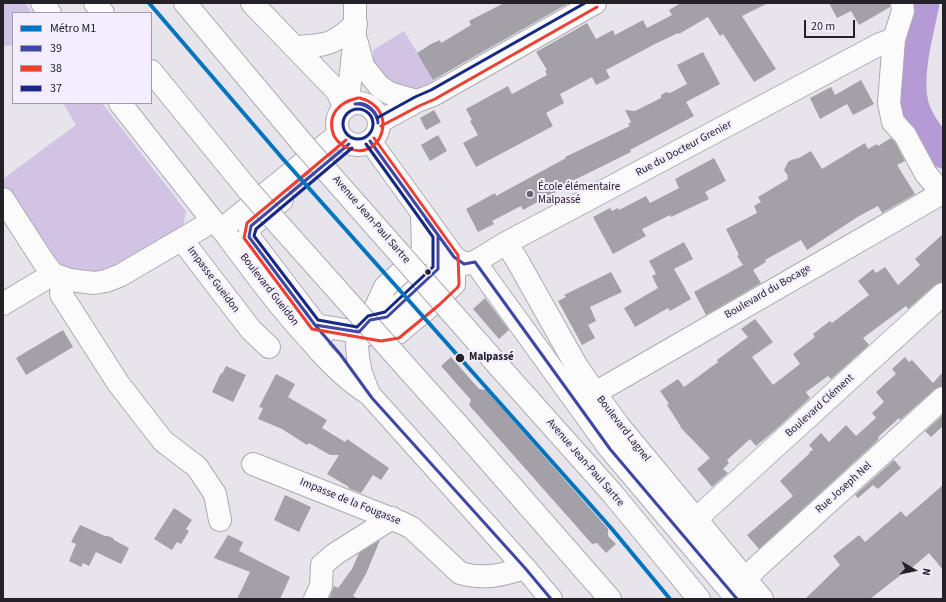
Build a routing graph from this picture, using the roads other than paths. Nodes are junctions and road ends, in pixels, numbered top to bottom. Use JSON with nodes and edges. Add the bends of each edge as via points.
{"nodes":[{"id":1,"x":42,"y":3,"type":"edge"},
{"id":2,"x":95,"y":3,"type":"edge"},
{"id":3,"x":186,"y":3,"type":"edge"},
{"id":4,"x":252,"y":3,"type":"edge"},
{"id":5,"x":595,"y":3,"type":"edge"},
{"id":6,"x":902,"y":3,"type":"edge"},
{"id":7,"x":49,"y":12,"type":"edge"},
{"id":8,"x":102,"y":12,"type":"edge"},
{"id":9,"x":355,"y":20,"type":"edge"},
{"id":10,"x":894,"y":39,"type":"junction"},
{"id":11,"x":295,"y":47,"type":"junction"},
{"id":12,"x":363,"y":66,"type":"junction"},
{"id":13,"x":152,"y":72,"type":"edge"},
{"id":14,"x":417,"y":102,"type":"junction"},
{"id":15,"x":121,"y":104,"type":"edge"},
{"id":16,"x":357,"y":122,"type":"junction"},
{"id":17,"x":942,"y":193,"type":"edge"},
{"id":18,"x":3,"y":199,"type":"edge"},
{"id":19,"x":422,"y":214,"type":"junction"},
{"id":20,"x":217,"y":225,"type":"junction"},
{"id":21,"x":438,"y":235,"type":"junction"},
{"id":22,"x":182,"y":240,"type":"junction"},
{"id":23,"x":506,"y":243,"type":"junction"},
{"id":24,"x":454,"y":257,"type":"junction"},
{"id":25,"x":475,"y":262,"type":"junction"},
{"id":26,"x":58,"y":276,"type":"junction"},
{"id":27,"x":943,"y":294,"type":"edge"},
{"id":28,"x":3,"y":304,"type":"edge"},
{"id":29,"x":286,"y":313,"type":"junction"},
{"id":30,"x":315,"y":325,"type":"junction"},
{"id":31,"x":365,"y":326,"type":"junction"},
{"id":32,"x":269,"y":347,"type":"dead end"},
{"id":33,"x":594,"y":393,"type":"junction"},
{"id":34,"x":369,"y":394,"type":"junction"},
{"id":35,"x":943,"y":398,"type":"edge"},
{"id":36,"x":253,"y":464,"type":"dead end"},
{"id":37,"x":392,"y":518,"type":"junction"},
{"id":38,"x":696,"y":519,"type":"junction"},
{"id":39,"x":220,"y":520,"type":"dead end"},
{"id":40,"x":525,"y":568,"type":"junction"},
{"id":41,"x":746,"y":579,"type":"junction"},
{"id":42,"x":315,"y":599,"type":"edge"},
{"id":43,"x":551,"y":599,"type":"edge"},
{"id":44,"x":610,"y":599,"type":"edge"},
{"id":45,"x":699,"y":599,"type":"edge"},
{"id":46,"x":737,"y":599,"type":"edge"},
{"id":47,"x":762,"y":599,"type":"edge"}],
"edges":[{"from":1,"to":7,"type":"main road"},
{"from":2,"to":8,"type":"main road"},
{"from":3,"to":45,"type":"main road","name":"Avenue Jean-Paul Sartre","bridge":true,"via":[[303,144],[612,493]]},
{"from":4,"to":11,"type":"main road"},
{"from":5,"to":14,"type":"main road"},
{"from":6,"to":10,"type":"main road","via":[[903,11]]},
{"from":9,"to":11,"type":"main road","via":[[341,37],[331,43]]},
{"from":9,"to":12,"type":"main road"},
{"from":9,"to":16,"type":"main road","via":[[348,91]]},
{"from":10,"to":17,"type":"main road","via":[[890,103],[892,122],[905,135],[926,174]]},
{"from":10,"to":23,"type":"main road","name":"Rue du Docteur Grenier","via":[[880,44]]},
{"from":11,"to":16,"type":"main road","via":[[337,91]]},
{"from":12,"to":14,"type":"main road","via":[[379,86],[389,93]]},
{"from":12,"to":16,"type":"main road"},
{"from":13,"to":44,"type":"main road","bridge":true,"via":[[249,191]]},
{"from":14,"to":16,"type":"main road"},
{"from":15,"to":20,"type":"main road","name":"Boulevard Gueidon"},
{"from":16,"to":19,"type":"main road"},
{"from":16,"to":20,"type":"main road"},
{"from":16,"to":30,"type":"main road","via":[[251,226],[249,237]]},
{"from":17,"to":33,"type":"main road","name":"Boulevard du Bocage"},
{"from":18,"to":26,"type":"main road","via":[[43,261]]},
{"from":19,"to":21,"type":"main road"},
{"from":19,"to":31,"type":"main road","via":[[422,252],[385,288]]},
{"from":20,"to":22,"type":"main road","name":"Impasse Gueidon"},
{"from":20,"to":29,"type":"main road","name":"Boulevard Gueidon"},
{"from":21,"to":24,"type":"main road"},
{"from":21,"to":31,"type":"main road","via":[[438,269],[387,317]]},
{"from":22,"to":26,"type":"main road","via":[[106,281],[88,283]]},
{"from":22,"to":32,"type":"main road","name":"Impasse Gueidon","via":[[251,330]]},
{"from":23,"to":25,"type":"main road","name":"Rue du Docteur Grenier"},
{"from":23,"to":33,"type":"main road","name":"Boulevard Lagnel"},
{"from":24,"to":25,"type":"main road","via":[[464,264]]},
{"from":24,"to":31,"type":"main road","via":[[454,284],[398,333],[381,336]]},
{"from":25,"to":46,"type":"main road","via":[[610,449]]},
{"from":26,"to":28,"type":"main road"},
{"from":26,"to":39,"type":"main road","via":[[61,294],[114,377],[163,441],[197,467],[215,494]]},
{"from":27,"to":38,"type":"main road","name":"Boulevard Clément"},
{"from":29,"to":30,"type":"main road"},
{"from":29,"to":34,"type":"main road","name":"Boulevard Gueidon","via":[[328,360]]},
{"from":30,"to":31,"type":"main road"},
{"from":30,"to":34,"type":"main road"},
{"from":31,"to":34,"type":"main road","via":[[357,345],[361,373]]},
{"from":33,"to":38,"type":"main road","name":"Boulevard Lagnel"},
{"from":34,"to":40,"type":"main road","name":"Boulevard Gueidon"},
{"from":35,"to":41,"type":"main road","name":"Rue Joseph Nel"},
{"from":36,"to":37,"type":"main road","name":"Impasse de la Fougasse"},
{"from":37,"to":40,"type":"main road","name":"Impasse de la Fougasse","via":[[412,528],[460,573],[495,577]]},
{"from":37,"to":42,"type":"main road","via":[[322,565],[322,586]]},
{"from":38,"to":41,"type":"main road","name":"Boulevard Lagnel"},
{"from":40,"to":43,"type":"main road","name":"Boulevard Gueidon"},
{"from":41,"to":47,"type":"main road","name":"Boulevard Lagnel"}]}
